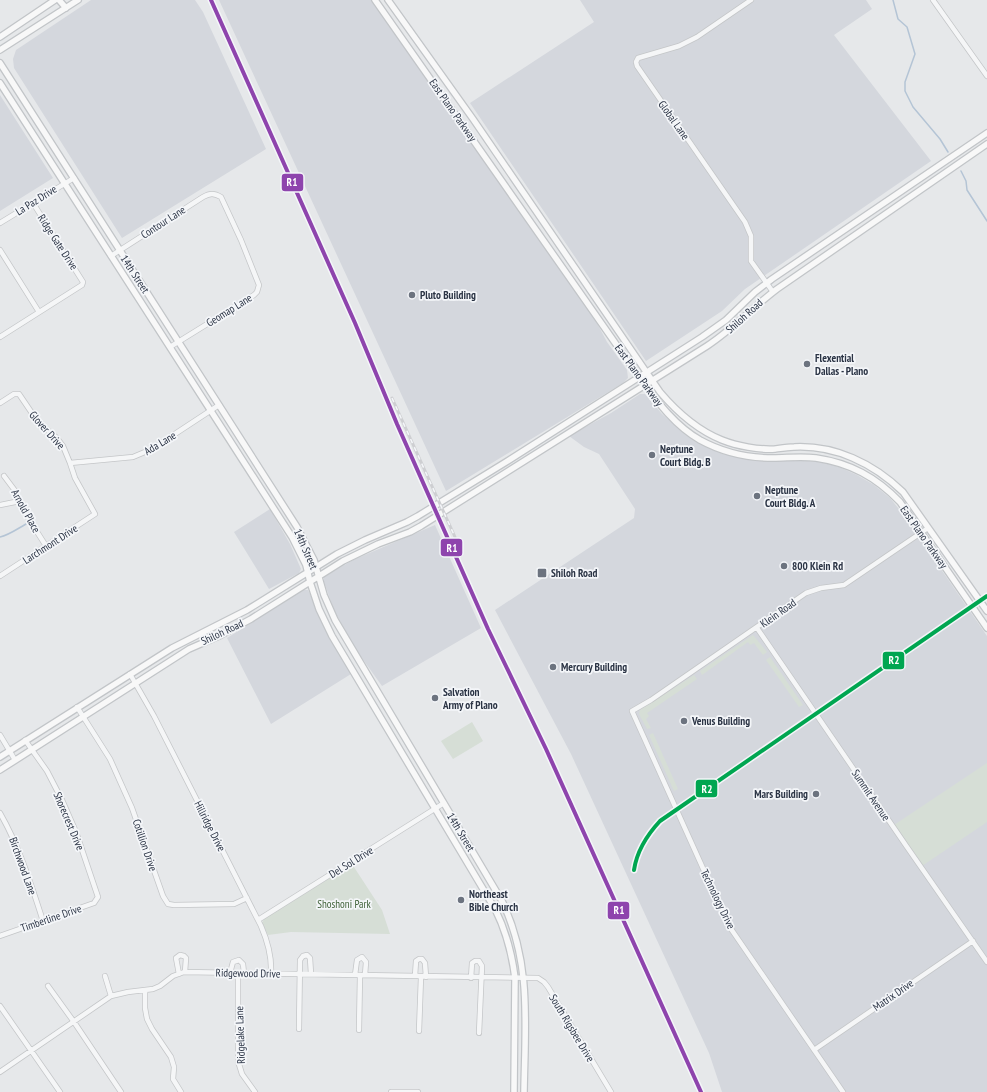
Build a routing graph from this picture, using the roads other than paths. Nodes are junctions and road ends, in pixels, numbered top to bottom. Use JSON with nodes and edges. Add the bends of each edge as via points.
{"nodes":[{"id":1,"x":55,"y":0,"type":"edge"},
{"id":2,"x":59,"y":0,"type":"edge"},
{"id":3,"x":78,"y":0,"type":"edge"},
{"id":4,"x":375,"y":0,"type":"edge"},
{"id":5,"x":388,"y":0,"type":"edge"},
{"id":6,"x":751,"y":0,"type":"edge"},
{"id":7,"x":933,"y":0,"type":"edge"},
{"id":8,"x":66,"y":8,"type":"junction"},
{"id":9,"x":0,"y":37,"type":"edge"},
{"id":10,"x":0,"y":50,"type":"edge"},
{"id":11,"x":427,"y":55,"type":"junction"},
{"id":12,"x":419,"y":61,"type":"junction"},
{"id":13,"x":0,"y":63,"type":"edge"},
{"id":14,"x":987,"y":76,"type":"edge"},
{"id":15,"x":0,"y":83,"type":"edge"},
{"id":16,"x":473,"y":119,"type":"junction"},
{"id":17,"x":38,"y":122,"type":"junction"},
{"id":18,"x":464,"y":126,"type":"junction"},
{"id":19,"x":29,"y":128,"type":"junction"},
{"id":20,"x":987,"y":133,"type":"edge"},
{"id":21,"x":987,"y":144,"type":"edge"},
{"id":22,"x":74,"y":178,"type":"junction"},
{"id":23,"x":918,"y":180,"type":"junction"},
{"id":24,"x":64,"y":183,"type":"junction"},
{"id":25,"x":923,"y":188,"type":"junction"},
{"id":26,"x":216,"y":194,"type":"joint"},
{"id":27,"x":33,"y":203,"type":"junction"},
{"id":28,"x":0,"y":223,"type":"edge"},
{"id":29,"x":553,"y":236,"type":"junction"},
{"id":30,"x":545,"y":242,"type":"junction"},
{"id":31,"x":826,"y":242,"type":"junction"},
{"id":32,"x":0,"y":250,"type":"edge"},
{"id":33,"x":119,"y":250,"type":"junction"},
{"id":34,"x":832,"y":252,"type":"junction"},
{"id":35,"x":111,"y":256,"type":"junction"},
{"id":36,"x":766,"y":284,"type":"junction"},
{"id":37,"x":589,"y":289,"type":"junction"},
{"id":38,"x":773,"y":292,"type":"junction"},
{"id":39,"x":581,"y":294,"type":"junction"},
{"id":40,"x":39,"y":312,"type":"junction"},
{"id":41,"x":0,"y":337,"type":"edge"},
{"id":42,"x":178,"y":342,"type":"junction"},
{"id":43,"x":170,"y":347,"type":"junction"},
{"id":44,"x":647,"y":373,"type":"junction"},
{"id":45,"x":640,"y":377,"type":"junction"},
{"id":46,"x":652,"y":381,"type":"junction"},
{"id":47,"x":645,"y":385,"type":"junction"},
{"id":48,"x":0,"y":403,"type":"edge"},
{"id":49,"x":219,"y":405,"type":"junction"},
{"id":50,"x":210,"y":411,"type":"junction"},
{"id":51,"x":569,"y":422,"type":"junction"},
{"id":52,"x":574,"y":430,"type":"junction"},
{"id":53,"x":722,"y":440,"type":"junction"},
{"id":54,"x":719,"y":448,"type":"junction"},
{"id":55,"x":856,"y":459,"type":"junction"},
{"id":56,"x":70,"y":463,"type":"junction"},
{"id":57,"x":852,"y":468,"type":"junction"},
{"id":58,"x":262,"y":473,"type":"junction"},
{"id":59,"x":4,"y":476,"type":"dead end"},
{"id":60,"x":254,"y":478,"type":"junction"},
{"id":61,"x":20,"y":501,"type":"junction"},
{"id":62,"x":0,"y":505,"type":"edge"},
{"id":63,"x":94,"y":510,"type":"joint"},
{"id":64,"x":398,"y":526,"type":"junction"},
{"id":65,"x":928,"y":528,"type":"junction"},
{"id":66,"x":921,"y":532,"type":"junction"},
{"id":67,"x":402,"y":535,"type":"junction"},
{"id":68,"x":46,"y":546,"type":"junction"},
{"id":69,"x":316,"y":566,"type":"junction"},
{"id":70,"x":307,"y":571,"type":"junction"},
{"id":71,"x":0,"y":576,"type":"edge"},
{"id":72,"x":318,"y":576,"type":"junction"},
{"id":73,"x":310,"y":582,"type":"junction"},
{"id":74,"x":247,"y":610,"type":"junction"},
{"id":75,"x":987,"y":610,"type":"edge"},
{"id":76,"x":987,"y":614,"type":"edge"},
{"id":77,"x":981,"y":618,"type":"junction"},
{"id":78,"x":251,"y":619,"type":"junction"},
{"id":79,"x":757,"y":628,"type":"junction"},
{"id":80,"x":987,"y":628,"type":"edge"},
{"id":81,"x":360,"y":663,"type":"junction"},
{"id":82,"x":352,"y":668,"type":"junction"},
{"id":83,"x":130,"y":674,"type":"junction"},
{"id":84,"x":135,"y":683,"type":"junction"},
{"id":85,"x":77,"y":707,"type":"junction"},
{"id":86,"x":632,"y":711,"type":"joint"},
{"id":87,"x":83,"y":716,"type":"junction"},
{"id":88,"x":398,"y":726,"type":"junction"},
{"id":89,"x":390,"y":732,"type":"junction"},
{"id":90,"x":0,"y":735,"type":"edge"},
{"id":91,"x":25,"y":740,"type":"junction"},
{"id":92,"x":31,"y":749,"type":"junction"},
{"id":93,"x":10,"y":751,"type":"junction"},
{"id":94,"x":0,"y":757,"type":"edge"},
{"id":95,"x":15,"y":760,"type":"junction"},
{"id":96,"x":0,"y":770,"type":"edge"},
{"id":97,"x":444,"y":803,"type":"junction"},
{"id":98,"x":435,"y":808,"type":"junction"},
{"id":99,"x":0,"y":813,"type":"edge"},
{"id":100,"x":477,"y":859,"type":"junction"},
{"id":101,"x":468,"y":864,"type":"junction"},
{"id":102,"x":98,"y":897,"type":"joint"},
{"id":103,"x":246,"y":898,"type":"junction"},
{"id":104,"x":258,"y":920,"type":"junction"},
{"id":105,"x":43,"y":921,"type":"junction"},
{"id":106,"x":512,"y":926,"type":"junction"},
{"id":107,"x":504,"y":929,"type":"junction"},
{"id":108,"x":0,"y":936,"type":"edge"},
{"id":109,"x":973,"y":941,"type":"junction"},
{"id":110,"x":987,"y":962,"type":"edge"},
{"id":111,"x":185,"y":972,"type":"junction"},
{"id":112,"x":230,"y":973,"type":"junction"},
{"id":113,"x":241,"y":973,"type":"junction"},
{"id":114,"x":179,"y":974,"type":"junction"},
{"id":115,"x":271,"y":974,"type":"junction"},
{"id":116,"x":300,"y":974,"type":"junction"},
{"id":117,"x":311,"y":974,"type":"junction"},
{"id":118,"x":360,"y":975,"type":"junction"},
{"id":119,"x":105,"y":976,"type":"dead end"},
{"id":120,"x":415,"y":976,"type":"junction"},
{"id":121,"x":423,"y":977,"type":"junction"},
{"id":122,"x":471,"y":978,"type":"junction"},
{"id":123,"x":481,"y":978,"type":"junction"},
{"id":124,"x":515,"y":978,"type":"junction"},
{"id":125,"x":524,"y":978,"type":"junction"},
{"id":126,"x":48,"y":986,"type":"dead end"},
{"id":127,"x":145,"y":990,"type":"junction"},
{"id":128,"x":111,"y":996,"type":"junction"},
{"id":129,"x":0,"y":1006,"type":"edge"},
{"id":130,"x":74,"y":1022,"type":"junction"},
{"id":131,"x":299,"y":1029,"type":"dead end"},
{"id":132,"x":359,"y":1030,"type":"dead end"},
{"id":133,"x":419,"y":1031,"type":"dead end"},
{"id":134,"x":479,"y":1033,"type":"dead end"},
{"id":135,"x":31,"y":1050,"type":"junction"},
{"id":136,"x":814,"y":1050,"type":"junction"},
{"id":137,"x":0,"y":1072,"type":"edge"},
{"id":138,"x":60,"y":1092,"type":"edge"},
{"id":139,"x":121,"y":1092,"type":"edge"},
{"id":140,"x":181,"y":1092,"type":"edge"},
{"id":141,"x":255,"y":1092,"type":"edge"},
{"id":142,"x":390,"y":1092,"type":"edge"},
{"id":143,"x":418,"y":1092,"type":"edge"},
{"id":144,"x":514,"y":1092,"type":"edge"},
{"id":145,"x":524,"y":1092,"type":"edge"},
{"id":146,"x":611,"y":1092,"type":"edge"},
{"id":147,"x":843,"y":1092,"type":"edge"}],
"edges":[{"from":1,"to":9,"type":"main road"},
{"from":2,"to":8,"type":"main road"},
{"from":3,"to":8,"type":"main road"},
{"from":4,"to":12,"type":"main road","name":"East Plano Parkway"},
{"from":5,"to":11,"type":"main road","name":"East Plano Parkway"},
{"from":6,"to":36,"type":"street","name":"Global Lane","via":[[680,46],[638,58],[636,62],[745,222],[751,236],[752,261]]},
{"from":7,"to":14,"type":"street"},
{"from":8,"to":10,"type":"main road"},
{"from":11,"to":12,"type":"main road"},
{"from":11,"to":16,"type":"main road","name":"East Plano Parkway"},
{"from":12,"to":18,"type":"main road","name":"East Plano Parkway"},
{"from":13,"to":17,"type":"main road","name":"14th Street"},
{"from":15,"to":19,"type":"main road","name":"14th Street"},
{"from":16,"to":18,"type":"main road"},
{"from":16,"to":29,"type":"main road","name":"East Plano Parkway"},
{"from":17,"to":19,"type":"main road"},
{"from":17,"to":22,"type":"main road","name":"14th Street"},
{"from":18,"to":30,"type":"main road","name":"East Plano Parkway"},
{"from":19,"to":24,"type":"main road","name":"14th Street"},
{"from":20,"to":23,"type":"main road","name":"Shiloh Road"},
{"from":21,"to":25,"type":"main road","name":"Shiloh Road"},
{"from":22,"to":24,"type":"street","name":"La Paz Drive"},
{"from":22,"to":33,"type":"main road","name":"14th Street"},
{"from":23,"to":25,"type":"main road"},
{"from":23,"to":31,"type":"main road","name":"Shiloh Road"},
{"from":24,"to":27,"type":"street","name":"La Paz Drive"},
{"from":24,"to":35,"type":"main road","name":"14th Street"},
{"from":25,"to":34,"type":"main road","name":"Shiloh Road"},
{"from":26,"to":33,"type":"street","name":"Contour Lane","via":[[203,197]]},
{"from":26,"to":42,"type":"street","name":"Geomap Lane","via":[[224,202],[259,288],[254,295]]},
{"from":27,"to":28,"type":"street","name":"La Paz Drive"},
{"from":27,"to":40,"type":"street","name":"Ridge Gate Drive","via":[[83,282]]},
{"from":29,"to":30,"type":"main road"},
{"from":29,"to":37,"type":"main road","name":"East Plano Parkway"},
{"from":30,"to":39,"type":"main road","name":"East Plano Parkway"},
{"from":31,"to":34,"type":"main road"},
{"from":31,"to":36,"type":"main road","name":"Shiloh Road"},
{"from":32,"to":40,"type":"street"},
{"from":33,"to":35,"type":"street","name":"Contour Lane"},
{"from":33,"to":42,"type":"main road","name":"14th Street"},
{"from":34,"to":38,"type":"main road","name":"Shiloh Road"},
{"from":35,"to":43,"type":"main road","name":"14th Street"},
{"from":36,"to":38,"type":"street","name":"Global Lane"},
{"from":36,"to":44,"type":"main road","name":"Shiloh Road","via":[[726,320]]},
{"from":37,"to":39,"type":"main road"},
{"from":37,"to":44,"type":"main road","name":"East Plano Parkway"},
{"from":38,"to":46,"type":"main road","name":"Shiloh Road","via":[[717,340]]},
{"from":39,"to":45,"type":"main road","name":"East Plano Parkway"},
{"from":40,"to":41,"type":"street"},
{"from":42,"to":43,"type":"street","name":"Geomap Lane"},
{"from":42,"to":49,"type":"main road","name":"14th Street"},
{"from":43,"to":50,"type":"main road","name":"14th Street"},
{"from":44,"to":45,"type":"main road","name":"Shiloh Road"},
{"from":44,"to":46,"type":"main road","name":"East Plano Parkway"},
{"from":45,"to":47,"type":"main road","name":"East Plano Parkway"},
{"from":45,"to":51,"type":"main road","name":"Shiloh Road"},
{"from":46,"to":47,"type":"main road","name":"Shiloh Road"},
{"from":46,"to":53,"type":"main road","name":"East Plano Parkway","via":[[684,418]]},
{"from":47,"to":52,"type":"main road","name":"Shiloh Road"},
{"from":47,"to":54,"type":"main road","name":"East Plano Parkway","via":[[677,424],[700,440]]},
{"from":48,"to":56,"type":"street","name":"Glover Drive","via":[[14,394],[19,394],[38,422],[64,446]]},
{"from":49,"to":50,"type":"street","name":"Ada Lane"},
{"from":49,"to":58,"type":"main road","name":"14th Street"},
{"from":50,"to":56,"type":"street","name":"Ada Lane","via":[[152,449],[133,457]]},
{"from":50,"to":60,"type":"main road","name":"14th Street"},
{"from":51,"to":52,"type":"main road"},
{"from":51,"to":64,"type":"main road","name":"Shiloh Road"},
{"from":52,"to":67,"type":"main road","name":"Shiloh Road","via":[[460,502]]},
{"from":53,"to":54,"type":"main road"},
{"from":53,"to":55,"type":"main road","name":"East Plano Parkway","via":[[774,449],[828,449]]},
{"from":54,"to":57,"type":"main road","name":"East Plano Parkway","via":[[755,458],[816,458]]},
{"from":55,"to":57,"type":"main road"},
{"from":55,"to":65,"type":"main road","name":"East Plano Parkway","via":[[891,480],[903,492]]},
{"from":56,"to":63,"type":"street","name":"Glover Drive","via":[[75,478]]},
{"from":57,"to":66,"type":"main road","name":"East Plano Parkway","via":[[887,488]]},
{"from":58,"to":60,"type":"main road"},
{"from":58,"to":69,"type":"main road","name":"14th Street","via":[[303,539]]},
{"from":59,"to":61,"type":"street","name":"Arnold Place"},
{"from":60,"to":70,"type":"main road","name":"14th Street","via":[[298,548]]},
{"from":61,"to":62,"type":"street"},
{"from":61,"to":68,"type":"street","name":"Arnold Place"},
{"from":63,"to":68,"type":"street","name":"Larchmont Drive","via":[[96,514],[92,517]]},
{"from":64,"to":67,"type":"main road"},
{"from":64,"to":69,"type":"main road","name":"Shiloh Road","via":[[352,546]]},
{"from":65,"to":66,"type":"street","name":"Klein Road"},
{"from":65,"to":75,"type":"main road","name":"East Plano Parkway"},
{"from":66,"to":77,"type":"main road","name":"East Plano Parkway"},
{"from":66,"to":79,"type":"street","name":"Klein Road","via":[[844,585],[811,590]]},
{"from":67,"to":72,"type":"main road","name":"Shiloh Road","via":[[378,544]]},
{"from":68,"to":71,"type":"street","name":"Larchmont Drive"},
{"from":69,"to":70,"type":"main road","name":"Shiloh Road"},
{"from":69,"to":72,"type":"main road","name":"14th Street"},
{"from":70,"to":73,"type":"main road","name":"14th Street"},
{"from":70,"to":74,"type":"main road","name":"Shiloh Road"},
{"from":72,"to":73,"type":"main road","name":"Shiloh Road"},
{"from":72,"to":81,"type":"main road","name":"14th Street","via":[[335,620]]},
{"from":73,"to":78,"type":"main road","name":"Shiloh Road"},
{"from":73,"to":82,"type":"main road","name":"14th Street","via":[[324,619]]},
{"from":74,"to":78,"type":"main road"},
{"from":74,"to":83,"type":"main road","name":"Shiloh Road","via":[[178,644]]},
{"from":76,"to":77,"type":"main road"},
{"from":77,"to":80,"type":"main road","name":"East Plano Parkway"},
{"from":78,"to":84,"type":"main road","name":"Shiloh Road","via":[[193,647]]},
{"from":79,"to":86,"type":"street","name":"Klein Road"},
{"from":79,"to":109,"type":"street","name":"Summit Avenue"},
{"from":81,"to":82,"type":"main road"},
{"from":81,"to":88,"type":"main road","name":"14th Street"},
{"from":82,"to":89,"type":"main road","name":"14th Street"},
{"from":83,"to":84,"type":"street","name":"Hillridge Drive"},
{"from":83,"to":85,"type":"main road","name":"Shiloh Road"},
{"from":84,"to":87,"type":"main road","name":"Shiloh Road"},
{"from":84,"to":103,"type":"street","name":"Hillridge Drive"},
{"from":85,"to":87,"type":"street"},
{"from":85,"to":91,"type":"main road","name":"Shiloh Road"},
{"from":86,"to":136,"type":"street","name":"Technology Drive","via":[[729,926]]},
{"from":87,"to":92,"type":"main road","name":"Shiloh Road"},
{"from":87,"to":103,"type":"street","name":"Cotillion Drive","via":[[110,759],[132,808],[168,904],[234,904]]},
{"from":88,"to":89,"type":"main road"},
{"from":88,"to":97,"type":"main road","name":"14th Street"},
{"from":89,"to":98,"type":"main road","name":"14th Street"},
{"from":90,"to":93,"type":"street"},
{"from":91,"to":92,"type":"street","name":"Shorecrest Drive"},
{"from":91,"to":93,"type":"main road","name":"Shiloh Road"},
{"from":92,"to":95,"type":"main road","name":"Shiloh Road"},
{"from":92,"to":102,"type":"street","name":"Shorecrest Drive","via":[[47,771],[62,800]]},
{"from":93,"to":94,"type":"main road","name":"Shiloh Road"},
{"from":93,"to":95,"type":"street"},
{"from":95,"to":96,"type":"main road","name":"Shiloh Road"},
{"from":97,"to":98,"type":"street","name":"Del Sol Drive"},
{"from":97,"to":100,"type":"main road","name":"14th Street"},
{"from":98,"to":101,"type":"main road","name":"14th Street"},
{"from":98,"to":104,"type":"street","name":"Del Sol Drive"},
{"from":99,"to":105,"type":"street","name":"Birchwood Lane","via":[[10,829],[22,859]]},
{"from":100,"to":101,"type":"main road"},
{"from":100,"to":106,"type":"main road","name":"14th Street","via":[[502,901]]},
{"from":101,"to":107,"type":"main road","name":"14th Street"},
{"from":102,"to":105,"type":"street","name":"Timberline Drive","via":[[94,903]]},
{"from":103,"to":104,"type":"street","name":"Hillridge Drive"},
{"from":104,"to":115,"type":"street","name":"Hillridge Drive","via":[[270,949]]},
{"from":105,"to":108,"type":"street","name":"Timberline Drive"},
{"from":106,"to":107,"type":"main road"},
{"from":106,"to":125,"type":"main road","name":"14th Street"},
{"from":107,"to":124,"type":"main road","name":"14th Street"},
{"from":109,"to":110,"type":"street","name":"Summit Avenue"},
{"from":109,"to":136,"type":"street","name":"Matrix Drive"},
{"from":111,"to":112,"type":"street","name":"Ridgewood Drive"},
{"from":111,"to":114,"type":"street","name":"Ridgewood Drive"},
{"from":111,"to":114,"type":"street","via":[[186,958],[180,955],[176,958]]},
{"from":112,"to":113,"type":"street","name":"Ridgewood Drive"},
{"from":112,"to":113,"type":"street","via":[[233,962],[237,960],[243,964]]},
{"from":113,"to":115,"type":"street","name":"Ridgewood Drive"},
{"from":113,"to":141,"type":"street","name":"Ridgelake Lane","via":[[238,1062],[242,1074]]},
{"from":114,"to":127,"type":"street","name":"Ridgewood Drive","via":[[160,986]]},
{"from":115,"to":116,"type":"street","name":"Ridgewood Drive"},
{"from":116,"to":117,"type":"street","name":"Ridgewood Drive"},
{"from":116,"to":117,"type":"street","via":[[300,960],[305,955],[310,958]]},
{"from":116,"to":131,"type":"street"},
{"from":117,"to":118,"type":"street","name":"Ridgewood Drive"},
{"from":118,"to":120,"type":"street","name":"Ridgewood Drive"},
{"from":118,"to":132,"type":"street"},
{"from":119,"to":128,"type":"street"},
{"from":120,"to":121,"type":"street","name":"Ridgewood Drive"},
{"from":120,"to":121,"type":"street","via":[[416,961],[422,959],[425,962]]},
{"from":121,"to":122,"type":"street","name":"Ridgewood Drive"},
{"from":121,"to":133,"type":"street"},
{"from":122,"to":123,"type":"street","name":"Ridgewood Drive"},
{"from":122,"to":123,"type":"street","via":[[472,963],[477,960],[481,964]]},
{"from":123,"to":124,"type":"street","name":"Ridgewood Drive"},
{"from":123,"to":134,"type":"street"},
{"from":124,"to":125,"type":"street","name":"Ridgewood Drive"},
{"from":124,"to":144,"type":"main road","name":"14th Street"},
{"from":125,"to":145,"type":"main road","name":"14th Street"},
{"from":125,"to":146,"type":"street","name":"South Rigsbee Drive","via":[[538,978],[544,982]]},
{"from":126,"to":130,"type":"street"},
{"from":127,"to":128,"type":"street","name":"Ridgewood Drive"},
{"from":127,"to":140,"type":"street","via":[[147,1019],[171,1057],[174,1067],[173,1079]]},
{"from":128,"to":130,"type":"street","name":"Ridgewood Drive"},
{"from":129,"to":135,"type":"street"},
{"from":130,"to":135,"type":"street","name":"Ridgewood Drive"},
{"from":130,"to":139,"type":"street"},
{"from":135,"to":137,"type":"street","name":"Ridgewood Drive"},
{"from":135,"to":138,"type":"street"},
{"from":136,"to":147,"type":"street","name":"Technology Drive"},
{"from":142,"to":143,"type":"street"}]}
